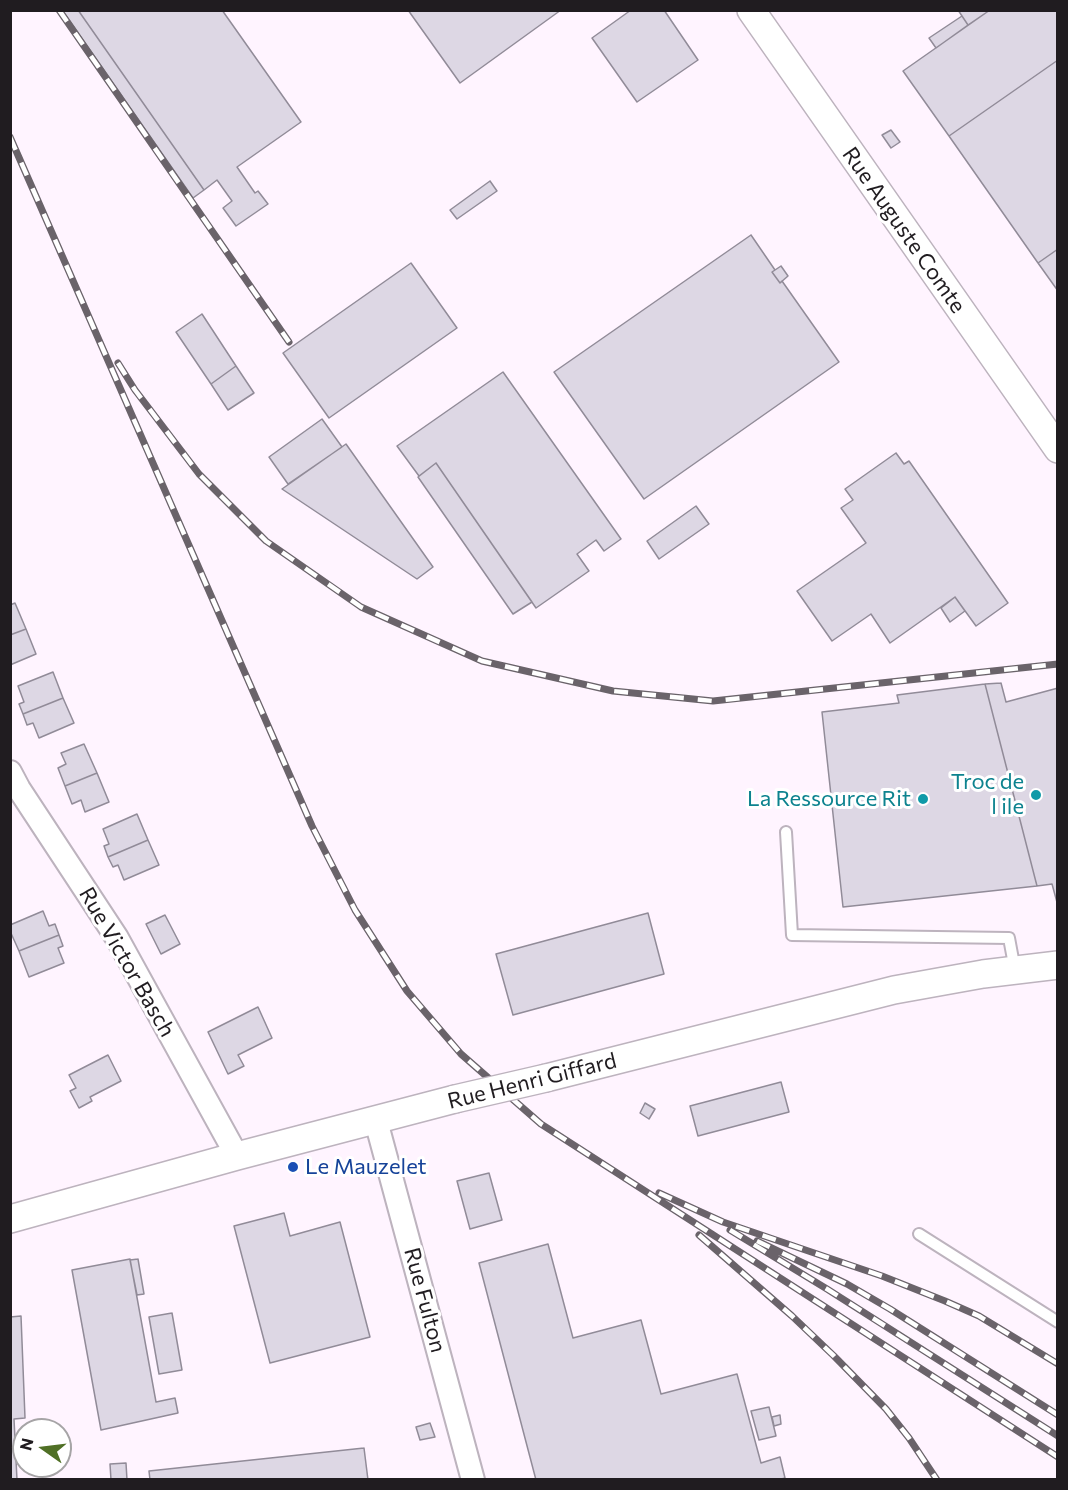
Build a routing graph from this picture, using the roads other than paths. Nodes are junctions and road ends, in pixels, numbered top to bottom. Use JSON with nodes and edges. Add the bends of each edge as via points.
{"nodes":[{"id":1,"x":751,"y":10,"type":"edge"},
{"id":2,"x":1058,"y":449,"type":"edge"},
{"id":3,"x":10,"y":772,"type":"edge"},
{"id":4,"x":786,"y":832,"type":"dead end"},
{"id":5,"x":1058,"y":964,"type":"edge"},
{"id":6,"x":1015,"y":970,"type":"junction"},
{"id":7,"x":983,"y":974,"type":"junction"},
{"id":8,"x":1058,"y":976,"type":"edge"},
{"id":9,"x":376,"y":1121,"type":"junction"},
{"id":10,"x":237,"y":1156,"type":"junction"},
{"id":11,"x":10,"y":1219,"type":"edge"},
{"id":12,"x":919,"y":1234,"type":"dead end"},
{"id":13,"x":1058,"y":1322,"type":"edge"},
{"id":14,"x":473,"y":1479,"type":"edge"}],
"edges":[{"from":1,"to":2,"type":"street","name":"Rue Auguste Comte"},
{"from":3,"to":10,"type":"street","name":"Rue Victor Basch","via":[[117,938]]},
{"from":4,"to":6,"type":"lane","via":[[792,935],[1009,938]]},
{"from":5,"to":6,"type":"street","name":"Rue Henri Giffard"},
{"from":6,"to":7,"type":"street","name":"Rue Henri Giffard"},
{"from":7,"to":8,"type":"lane","via":[[993,980]]},
{"from":7,"to":9,"type":"street","name":"Rue Henri Giffard","bridge":true,"via":[[894,990]]},
{"from":9,"to":10,"type":"street","name":"Rue Henri Giffard"},
{"from":9,"to":14,"type":"street","name":"Rue Fulton"},
{"from":10,"to":11,"type":"street","name":"Rue Henri Giffard"},
{"from":12,"to":13,"type":"lane"}]}
